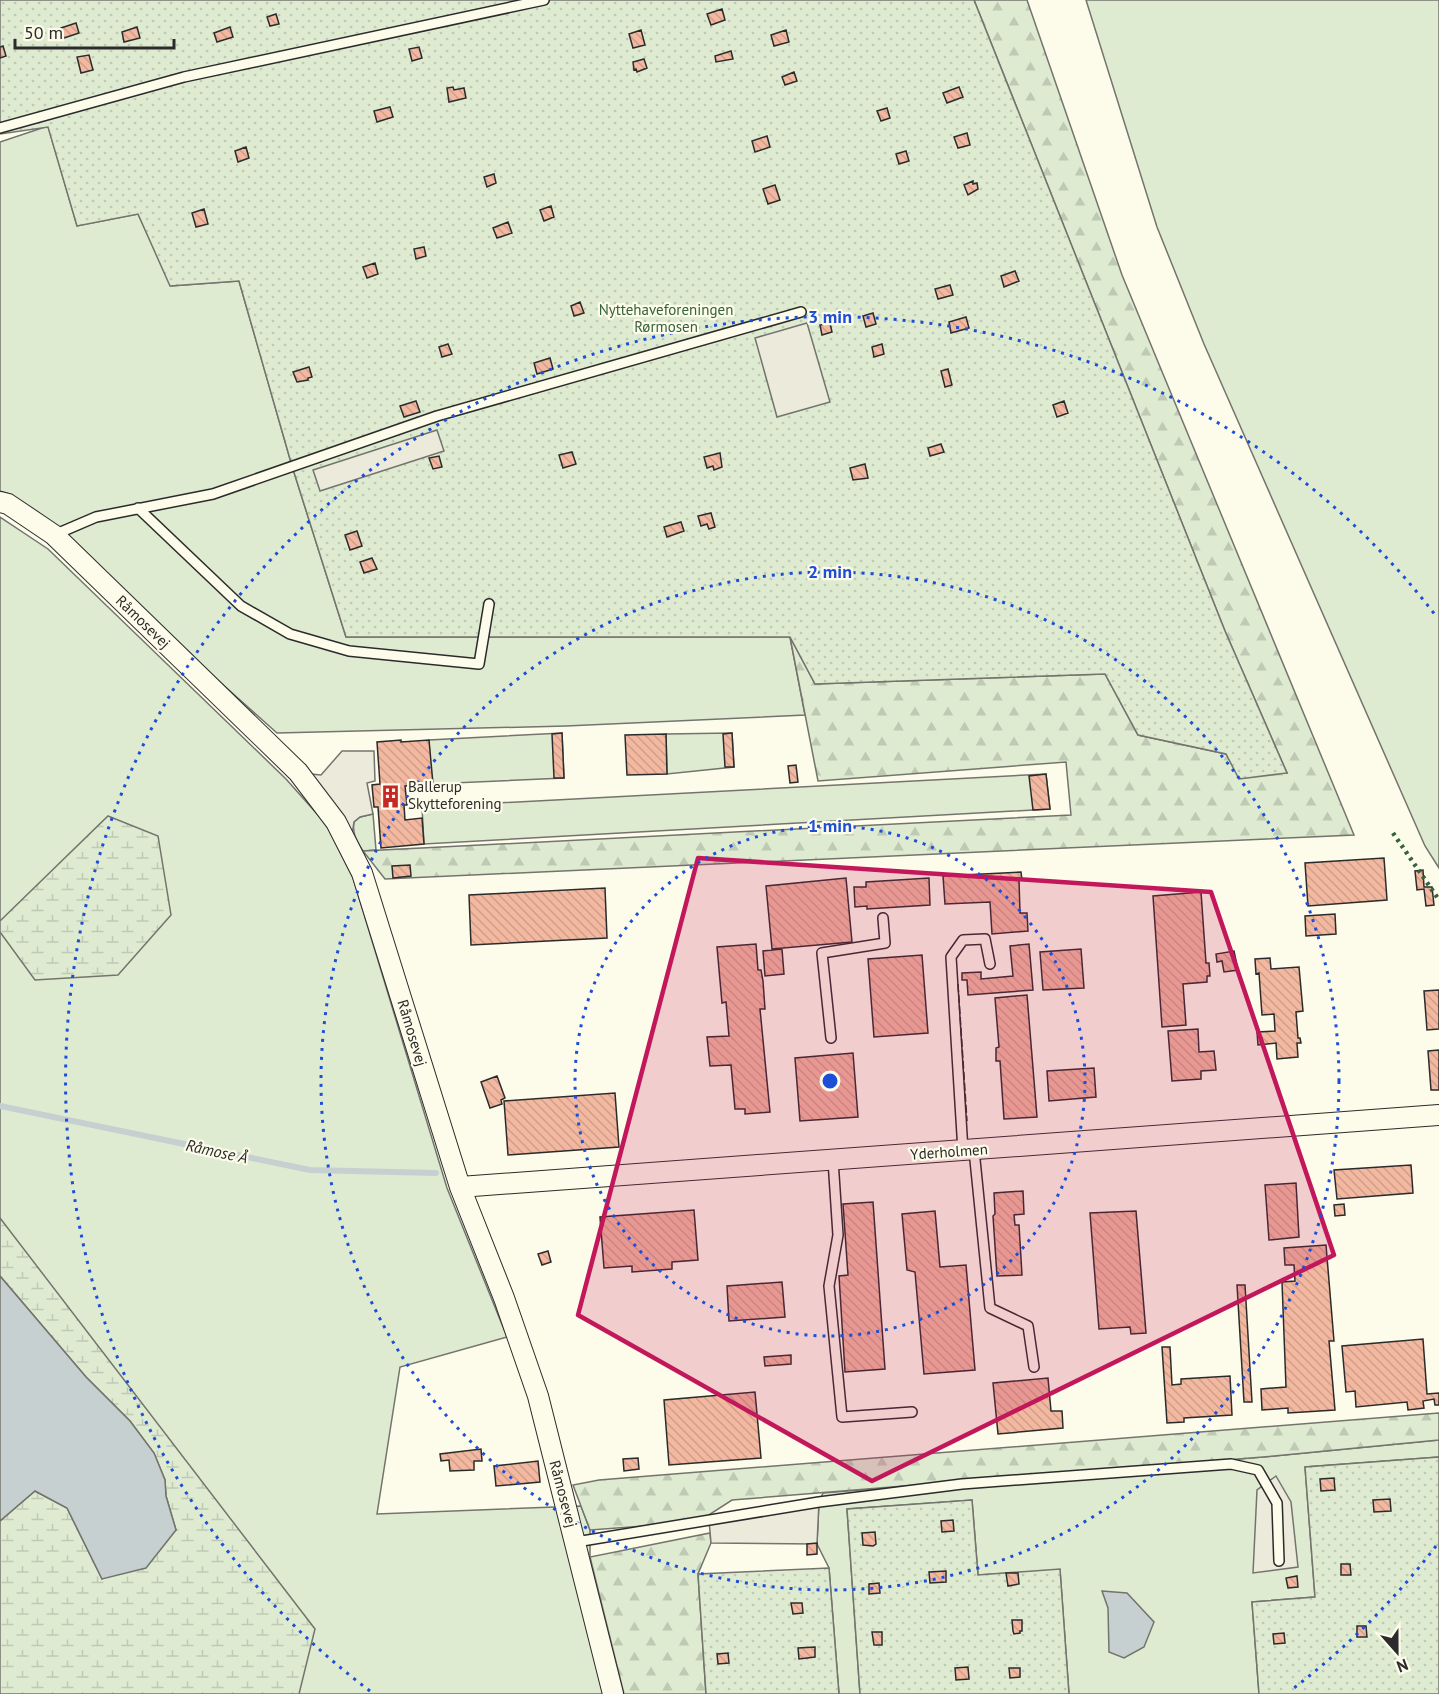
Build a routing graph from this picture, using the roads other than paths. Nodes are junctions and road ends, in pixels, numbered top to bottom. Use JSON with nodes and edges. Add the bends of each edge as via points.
{"nodes":[{"id":1,"x":544,"y":0,"type":"edge"},
{"id":2,"x":0,"y":128,"type":"edge"},
{"id":3,"x":801,"y":312,"type":"dead end"},
{"id":4,"x":0,"y":502,"type":"edge"},
{"id":5,"x":138,"y":508,"type":"junction"},
{"id":6,"x":54,"y":535,"type":"junction"},
{"id":7,"x":489,"y":604,"type":"dead end"},
{"id":8,"x":883,"y":918,"type":"dead end"},
{"id":9,"x":990,"y":964,"type":"dead end"},
{"id":10,"x":831,"y":1038,"type":"dead end"},
{"id":11,"x":1439,"y":1115,"type":"edge"},
{"id":12,"x":969,"y":1150,"type":"junction"},
{"id":13,"x":833,"y":1160,"type":"junction"},
{"id":14,"x":460,"y":1187,"type":"junction"},
{"id":15,"x":1034,"y":1367,"type":"dead end"},
{"id":16,"x":912,"y":1412,"type":"dead end"},
{"id":17,"x":576,"y":1542,"type":"junction"},
{"id":18,"x":1280,"y":1561,"type":"dead end"},
{"id":19,"x":613,"y":1694,"type":"edge"}],
"edges":[{"from":1,"to":2,"type":"lane","via":[[184,77]]},
{"from":3,"to":5,"type":"lane","via":[[437,416],[213,494]]},
{"from":4,"to":6,"type":"street","name":"Råmosevej"},
{"from":5,"to":6,"type":"lane","via":[[96,517]]},
{"from":5,"to":7,"type":"lane","via":[[241,606],[290,634],[349,651],[480,664]]},
{"from":6,"to":14,"type":"street","name":"Råmosevej","via":[[298,772],[336,822],[362,873]]},
{"from":8,"to":10,"type":"lane","via":[[885,943],[822,953]]},
{"from":9,"to":12,"type":"lane","via":[[985,939],[963,940],[951,957]]},
{"from":11,"to":12,"type":"street","name":"Yderholmen"},
{"from":12,"to":13,"type":"street","name":"Yderholmen"},
{"from":12,"to":15,"type":"lane","via":[[990,1308],[1028,1326]]},
{"from":13,"to":14,"type":"street","name":"Yderholmen"},
{"from":13,"to":16,"type":"lane","via":[[838,1235],[829,1286],[842,1417]]},
{"from":14,"to":17,"type":"street","name":"Råmosevej","via":[[538,1396]]},
{"from":17,"to":18,"type":"lane","via":[[819,1502],[962,1484],[1232,1464],[1258,1470],[1277,1503]]},
{"from":17,"to":19,"type":"street","name":"Råmosevej"}]}
